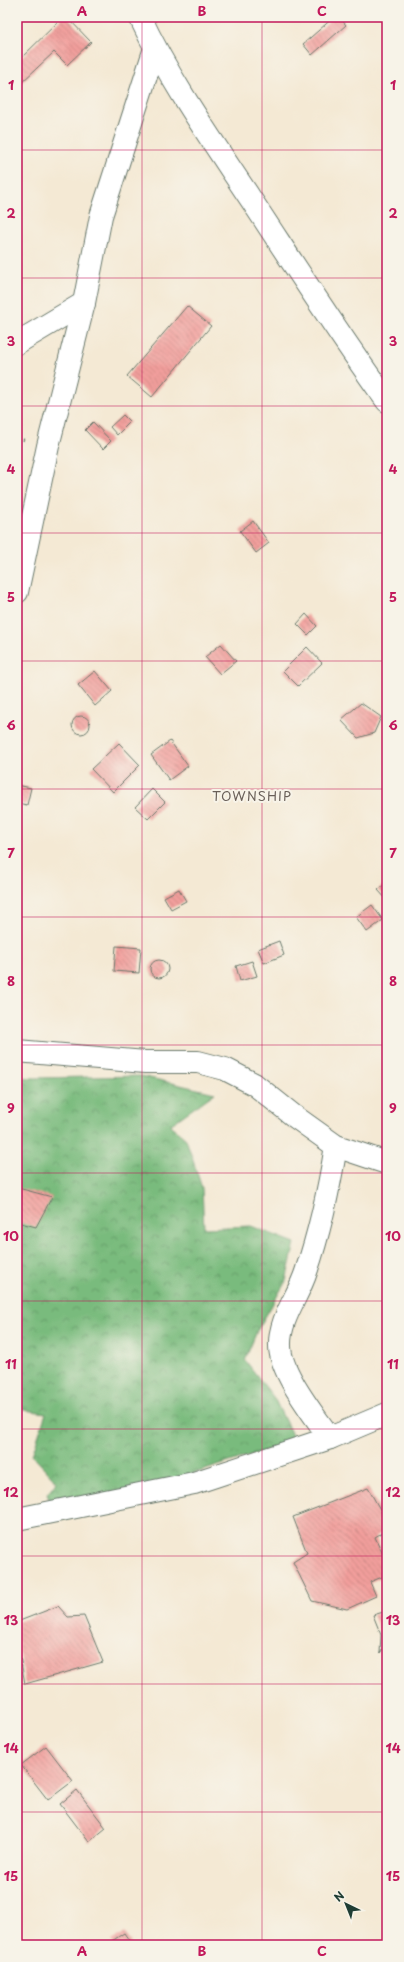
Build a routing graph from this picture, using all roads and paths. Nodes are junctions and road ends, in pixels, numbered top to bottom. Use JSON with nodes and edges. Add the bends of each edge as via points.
{"nodes":[{"id":1,"x":140,"y":17,"type":"edge"},
{"id":2,"x":155,"y":48,"type":"junction"},
{"id":3,"x":84,"y":303,"type":"junction"},
{"id":4,"x":17,"y":343,"type":"edge"},
{"id":5,"x":387,"y":401,"type":"edge"},
{"id":6,"x":17,"y":592,"type":"edge"},
{"id":7,"x":17,"y":1051,"type":"edge"},
{"id":8,"x":336,"y":1146,"type":"junction"},
{"id":9,"x":387,"y":1163,"type":"edge"},
{"id":10,"x":387,"y":1414,"type":"edge"},
{"id":11,"x":330,"y":1438,"type":"junction"},
{"id":12,"x":17,"y":1519,"type":"edge"}],
"edges":[{"from":1,"to":2,"type":"street"},
{"from":2,"to":3,"type":"street","via":[[101,216]]},
{"from":2,"to":5,"type":"street","via":[[214,144],[348,348]]},
{"from":3,"to":4,"type":"street"},
{"from":3,"to":6,"type":"street","via":[[48,446]]},
{"from":7,"to":8,"type":"street","via":[[144,1062],[198,1062],[225,1069],[254,1084]]},
{"from":8,"to":9,"type":"street"},
{"from":8,"to":11,"type":"street","via":[[324,1213],[306,1274],[282,1328],[280,1346],[283,1362],[293,1383]]},
{"from":10,"to":11,"type":"street"},
{"from":11,"to":12,"type":"street","via":[[194,1484]]}]}
